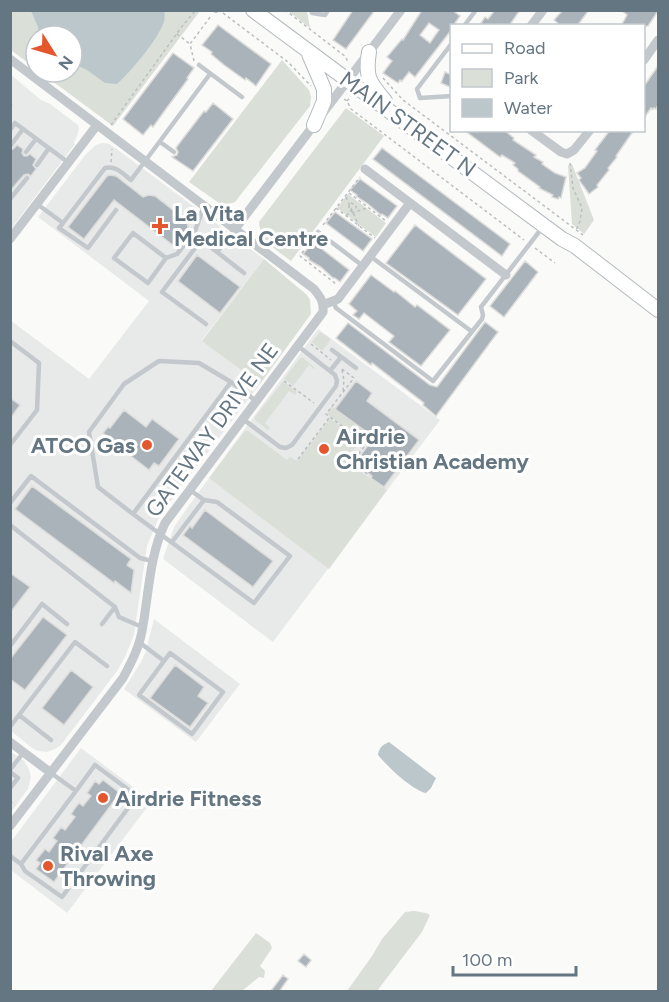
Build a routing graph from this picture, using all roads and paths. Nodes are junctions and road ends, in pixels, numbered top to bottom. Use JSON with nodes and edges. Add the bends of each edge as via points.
{"nodes":[{"id":1,"x":196,"y":10,"type":"edge"},
{"id":2,"x":253,"y":10,"type":"edge"},
{"id":3,"x":285,"y":10,"type":"edge"},
{"id":4,"x":312,"y":10,"type":"edge"},
{"id":5,"x":328,"y":10,"type":"edge"},
{"id":6,"x":401,"y":10,"type":"edge"},
{"id":7,"x":476,"y":10,"type":"edge"},
{"id":8,"x":543,"y":10,"type":"edge"},
{"id":9,"x":217,"y":11,"type":"edge"},
{"id":10,"x":289,"y":12,"type":"edge"},
{"id":11,"x":466,"y":24,"type":"edge"},
{"id":12,"x":532,"y":24,"type":"edge"},
{"id":13,"x":177,"y":34,"type":"junction"},
{"id":14,"x":658,"y":40,"type":"edge"},
{"id":15,"x":190,"y":44,"type":"junction"},
{"id":16,"x":450,"y":46,"type":"edge"},
{"id":17,"x":308,"y":52,"type":"junction"},
{"id":18,"x":369,"y":52,"type":"junction"},
{"id":19,"x":10,"y":59,"type":"edge"},
{"id":20,"x":645,"y":59,"type":"edge"},
{"id":21,"x":348,"y":62,"type":"dead end"},
{"id":22,"x":199,"y":65,"type":"joint"},
{"id":23,"x":377,"y":73,"type":"dead end"},
{"id":24,"x":210,"y":74,"type":"junction"},
{"id":25,"x":349,"y":81,"type":"junction"},
{"id":26,"x":312,"y":88,"type":"dead end"},
{"id":27,"x":450,"y":96,"type":"edge"},
{"id":28,"x":242,"y":97,"type":"dead end"},
{"id":29,"x":347,"y":101,"type":"dead end"},
{"id":30,"x":405,"y":122,"type":"junction"},
{"id":31,"x":97,"y":125,"type":"junction"},
{"id":32,"x":314,"y":125,"type":"junction"},
{"id":33,"x":110,"y":126,"type":"dead end"},
{"id":34,"x":23,"y":129,"type":"junction"},
{"id":35,"x":10,"y":130,"type":"edge"},
{"id":36,"x":534,"y":132,"type":"edge"},
{"id":37,"x":588,"y":132,"type":"edge"},
{"id":38,"x":36,"y":139,"type":"junction"},
{"id":39,"x":160,"y":142,"type":"junction"},
{"id":40,"x":11,"y":145,"type":"edge"},
{"id":41,"x":113,"y":145,"type":"dead end"},
{"id":42,"x":49,"y":148,"type":"junction"},
{"id":43,"x":27,"y":152,"type":"dead end"},
{"id":44,"x":174,"y":152,"type":"dead end"},
{"id":45,"x":569,"y":153,"type":"junction"},
{"id":46,"x":145,"y":161,"type":"junction"},
{"id":47,"x":69,"y":163,"type":"junction"},
{"id":48,"x":37,"y":165,"type":"dead end"},
{"id":49,"x":111,"y":166,"type":"junction"},
{"id":50,"x":365,"y":169,"type":"joint"},
{"id":51,"x":27,"y":178,"type":"dead end"},
{"id":52,"x":346,"y":194,"type":"junction"},
{"id":53,"x":10,"y":199,"type":"edge"},
{"id":54,"x":410,"y":203,"type":"junction"},
{"id":55,"x":37,"y":204,"type":"junction"},
{"id":56,"x":349,"y":204,"type":"junction"},
{"id":57,"x":204,"y":206,"type":"junction"},
{"id":58,"x":336,"y":208,"type":"junction"},
{"id":59,"x":368,"y":208,"type":"junction"},
{"id":60,"x":116,"y":210,"type":"dead end"},
{"id":61,"x":354,"y":212,"type":"junction"},
{"id":62,"x":346,"y":216,"type":"junction"},
{"id":63,"x":63,"y":222,"type":"junction"},
{"id":64,"x":387,"y":222,"type":"dead end"},
{"id":65,"x":220,"y":226,"type":"dead end"},
{"id":66,"x":360,"y":226,"type":"junction"},
{"id":67,"x":544,"y":226,"type":"junction"},
{"id":68,"x":235,"y":229,"type":"junction"},
{"id":69,"x":576,"y":230,"type":"junction"},
{"id":70,"x":318,"y":232,"type":"junction"},
{"id":71,"x":583,"y":234,"type":"dead end"},
{"id":72,"x":375,"y":238,"type":"dead end"},
{"id":73,"x":10,"y":239,"type":"edge"},
{"id":74,"x":531,"y":244,"type":"junction"},
{"id":75,"x":207,"y":245,"type":"junction"},
{"id":76,"x":217,"y":252,"type":"junction"},
{"id":77,"x":370,"y":256,"type":"junction"},
{"id":78,"x":166,"y":258,"type":"junction"},
{"id":79,"x":555,"y":262,"type":"dead end"},
{"id":80,"x":363,"y":266,"type":"junction"},
{"id":81,"x":244,"y":273,"type":"dead end"},
{"id":82,"x":506,"y":275,"type":"junction"},
{"id":83,"x":344,"y":290,"type":"junction"},
{"id":84,"x":333,"y":301,"type":"junction"},
{"id":85,"x":324,"y":305,"type":"junction"},
{"id":86,"x":658,"y":310,"type":"edge"},
{"id":87,"x":206,"y":324,"type":"dead end"},
{"id":88,"x":471,"y":331,"type":"junction"},
{"id":89,"x":10,"y":341,"type":"edge"},
{"id":90,"x":301,"y":342,"type":"junction"},
{"id":91,"x":332,"y":350,"type":"dead end"},
{"id":92,"x":341,"y":357,"type":"junction"},
{"id":93,"x":336,"y":364,"type":"junction"},
{"id":94,"x":356,"y":368,"type":"dead end"},
{"id":95,"x":330,"y":371,"type":"junction"},
{"id":96,"x":276,"y":375,"type":"junction"},
{"id":97,"x":231,"y":382,"type":"junction"},
{"id":98,"x":256,"y":401,"type":"junction"},
{"id":99,"x":320,"y":408,"type":"junction"},
{"id":100,"x":330,"y":417,"type":"junction"},
{"id":101,"x":243,"y":419,"type":"junction"},
{"id":102,"x":10,"y":445,"type":"edge"},
{"id":103,"x":298,"y":459,"type":"dead end"},
{"id":104,"x":173,"y":460,"type":"junction"},
{"id":105,"x":370,"y":476,"type":"dead end"},
{"id":106,"x":198,"y":479,"type":"junction"},
{"id":107,"x":190,"y":490,"type":"junction"},
{"id":108,"x":204,"y":500,"type":"junction"},
{"id":109,"x":10,"y":503,"type":"edge"},
{"id":110,"x":133,"y":514,"type":"junction"},
{"id":111,"x":10,"y":525,"type":"edge"},
{"id":112,"x":160,"y":533,"type":"junction"},
{"id":113,"x":172,"y":542,"type":"junction"},
{"id":114,"x":152,"y":561,"type":"junction"},
{"id":115,"x":115,"y":607,"type":"junction"},
{"id":116,"x":68,"y":624,"type":"dead end"},
{"id":117,"x":102,"y":624,"type":"dead end"},
{"id":118,"x":142,"y":627,"type":"junction"},
{"id":119,"x":139,"y":642,"type":"junction"},
{"id":120,"x":10,"y":646,"type":"edge"},
{"id":121,"x":164,"y":661,"type":"junction"},
{"id":122,"x":107,"y":666,"type":"dead end"},
{"id":123,"x":19,"y":716,"type":"junction"},
{"id":124,"x":10,"y":727,"type":"edge"},
{"id":125,"x":51,"y":740,"type":"dead end"},
{"id":126,"x":10,"y":742,"type":"edge"},
{"id":127,"x":24,"y":752,"type":"junction"},
{"id":128,"x":10,"y":771,"type":"edge"},
{"id":129,"x":51,"y":773,"type":"junction"},
{"id":130,"x":10,"y":788,"type":"edge"},
{"id":131,"x":76,"y":791,"type":"junction"},
{"id":132,"x":10,"y":801,"type":"edge"},
{"id":133,"x":16,"y":806,"type":"dead end"},
{"id":134,"x":10,"y":826,"type":"edge"},
{"id":135,"x":10,"y":856,"type":"edge"},
{"id":136,"x":21,"y":864,"type":"junction"}],
"edges":[{"from":1,"to":13,"type":"path"},
{"from":2,"to":17,"type":"street","name":"MAIN STREET N"},
{"from":3,"to":10,"type":"path"},
{"from":4,"to":5,"type":"lane","via":[[324,15]]},
{"from":6,"to":18,"type":"street"},
{"from":7,"to":11,"type":"lane"},
{"from":8,"to":12,"type":"street"},
{"from":9,"to":15,"type":"path"},
{"from":9,"to":26,"type":"path","via":[[288,63]]},
{"from":10,"to":21,"type":"path"},
{"from":13,"to":15,"type":"path"},
{"from":13,"to":33,"type":"path"},
{"from":14,"to":20,"type":"street"},
{"from":15,"to":22,"type":"path","via":[[194,62]]},
{"from":16,"to":27,"type":"lane","via":[[417,89],[420,98]]},
{"from":17,"to":25,"type":"street","name":"MAIN STREET N"},
{"from":17,"to":32,"type":"street","via":[[324,89],[324,101]]},
{"from":18,"to":25,"type":"street"},
{"from":18,"to":30,"type":"street","via":[[366,68],[373,86]]},
{"from":19,"to":31,"type":"street"},
{"from":22,"to":24,"type":"lane"},
{"from":23,"to":69,"type":"path","via":[[403,100]]},
{"from":24,"to":28,"type":"lane"},
{"from":24,"to":39,"type":"lane"},
{"from":25,"to":30,"type":"street","name":"MAIN STREET N"},
{"from":25,"to":32,"type":"street"},
{"from":29,"to":74,"type":"path","via":[[351,109]]},
{"from":30,"to":67,"type":"street","name":"MAIN STREET N"},
{"from":31,"to":46,"type":"street"},
{"from":31,"to":47,"type":"street"},
{"from":32,"to":68,"type":"street"},
{"from":34,"to":35,"type":"lane","via":[[15,123]]},
{"from":34,"to":38,"type":"lane"},
{"from":34,"to":40,"type":"lane"},
{"from":36,"to":45,"type":"street","via":[[561,152]]},
{"from":37,"to":45,"type":"street"},
{"from":38,"to":42,"type":"lane"},
{"from":38,"to":43,"type":"lane"},
{"from":39,"to":44,"type":"lane"},
{"from":39,"to":46,"type":"lane"},
{"from":41,"to":49,"type":"path"},
{"from":42,"to":47,"type":"lane"},
{"from":42,"to":48,"type":"lane"},
{"from":45,"to":69,"type":"path","via":[[573,188],[582,208]]},
{"from":46,"to":49,"type":"lane","via":[[131,180]]},
{"from":46,"to":57,"type":"street"},
{"from":47,"to":55,"type":"street"},
{"from":49,"to":63,"type":"lane","via":[[105,168]]},
{"from":50,"to":52,"type":"path"},
{"from":50,"to":54,"type":"street"},
{"from":51,"to":53,"type":"lane"},
{"from":52,"to":56,"type":"path"},
{"from":52,"to":58,"type":"path"},
{"from":52,"to":59,"type":"path"},
{"from":54,"to":77,"type":"street"},
{"from":54,"to":82,"type":"street"},
{"from":55,"to":63,"type":"lane"},
{"from":55,"to":73,"type":"street"},
{"from":56,"to":61,"type":"path","via":[[348,209]]},
{"from":56,"to":61,"type":"path","via":[[356,205]]},
{"from":57,"to":68,"type":"street"},
{"from":57,"to":78,"type":"lane","via":[[195,231],[177,254]]},
{"from":58,"to":62,"type":"path"},
{"from":58,"to":70,"type":"path"},
{"from":59,"to":61,"type":"path"},
{"from":59,"to":64,"type":"path"},
{"from":60,"to":63,"type":"lane","via":[[88,248],[60,228]]},
{"from":61,"to":62,"type":"path"},
{"from":61,"to":66,"type":"path"},
{"from":62,"to":66,"type":"path"},
{"from":65,"to":75,"type":"path"},
{"from":66,"to":72,"type":"path"},
{"from":67,"to":74,"type":"lane"},
{"from":67,"to":86,"type":"street","name":"MAIN STREET N"},
{"from":68,"to":76,"type":"lane"},
{"from":68,"to":85,"type":"street","via":[[314,289]]},
{"from":69,"to":71,"type":"path"},
{"from":70,"to":80,"type":"lane"},
{"from":70,"to":83,"type":"path","via":[[300,256]]},
{"from":74,"to":79,"type":"path"},
{"from":74,"to":82,"type":"lane"},
{"from":75,"to":76,"type":"lane"},
{"from":75,"to":87,"type":"lane","via":[[201,240],[162,292]]},
{"from":76,"to":81,"type":"lane"},
{"from":77,"to":80,"type":"street"},
{"from":77,"to":88,"type":"lane"},
{"from":78,"to":78,"type":"lane","via":[[148,283],[114,258],[133,233]]},
{"from":80,"to":83,"type":"street"},
{"from":82,"to":88,"type":"lane","via":[[481,307],[483,315]]},
{"from":83,"to":84,"type":"street"},
{"from":84,"to":85,"type":"street"},
{"from":84,"to":88,"type":"lane","via":[[336,308],[433,381]]},
{"from":85,"to":90,"type":"street","name":"GATEWAY DRIVE NE"},
{"from":89,"to":102,"type":"lane","via":[[39,363],[37,410]]},
{"from":90,"to":93,"type":"path"},
{"from":90,"to":95,"type":"lane"},
{"from":90,"to":96,"type":"street","name":"GATEWAY DRIVE NE"},
{"from":91,"to":92,"type":"lane"},
{"from":92,"to":93,"type":"lane"},
{"from":92,"to":94,"type":"lane"},
{"from":93,"to":95,"type":"lane"},
{"from":93,"to":100,"type":"path","via":[[354,378],[326,414]]},
{"from":95,"to":99,"type":"lane","via":[[335,375],[336,386]]},
{"from":96,"to":98,"type":"street","name":"GATEWAY DRIVE NE"},
{"from":96,"to":99,"type":"path"},
{"from":97,"to":98,"type":"lane"},
{"from":97,"to":104,"type":"lane"},
{"from":97,"to":110,"type":"lane","via":[[200,363],[159,361],[124,384],[89,432],[98,487]]},
{"from":98,"to":101,"type":"street","name":"GATEWAY DRIVE NE"},
{"from":99,"to":101,"type":"lane","via":[[286,448]]},
{"from":100,"to":103,"type":"path"},
{"from":100,"to":105,"type":"path","via":[[366,444],[352,463]]},
{"from":101,"to":106,"type":"street","name":"GATEWAY DRIVE NE"},
{"from":104,"to":106,"type":"path"},
{"from":104,"to":110,"type":"lane"},
{"from":106,"to":107,"type":"street","name":"GATEWAY DRIVE NE"},
{"from":107,"to":108,"type":"lane"},
{"from":107,"to":112,"type":"street","name":"GATEWAY DRIVE NE"},
{"from":108,"to":113,"type":"lane"},
{"from":108,"to":113,"type":"lane","via":[[218,502],[290,556],[254,603]]},
{"from":109,"to":114,"type":"lane","via":[[31,476],[140,558]]},
{"from":110,"to":112,"type":"lane"},
{"from":111,"to":115,"type":"lane"},
{"from":112,"to":113,"type":"lane"},
{"from":112,"to":114,"type":"street","name":"GATEWAY DRIVE NE"},
{"from":114,"to":118,"type":"street","name":"GATEWAY DRIVE NE"},
{"from":115,"to":117,"type":"lane"},
{"from":115,"to":118,"type":"lane","via":[[118,617]]},
{"from":116,"to":120,"type":"lane","via":[[42,604]]},
{"from":118,"to":119,"type":"street","name":"GATEWAY DRIVE NE"},
{"from":119,"to":121,"type":"lane"},
{"from":119,"to":129,"type":"street","name":"GATEWAY DRIVE NE","via":[[123,678]]},
{"from":121,"to":121,"type":"lane","via":[[170,652],[223,692],[192,734],[139,694]]},
{"from":122,"to":123,"type":"lane","via":[[75,642]]},
{"from":123,"to":124,"type":"lane"},
{"from":123,"to":125,"type":"lane"},
{"from":126,"to":127,"type":"street"},
{"from":127,"to":128,"type":"lane"},
{"from":127,"to":129,"type":"street"},
{"from":128,"to":130,"type":"lane","via":[[18,778]]},
{"from":129,"to":131,"type":"lane"},
{"from":129,"to":134,"type":"street","name":"GATEWAY DRIVE NE"},
{"from":131,"to":136,"type":"lane"},
{"from":131,"to":136,"type":"lane","via":[[95,765],[137,796],[62,897],[25,872]]},
{"from":132,"to":133,"type":"path"},
{"from":135,"to":136,"type":"lane"}]}
